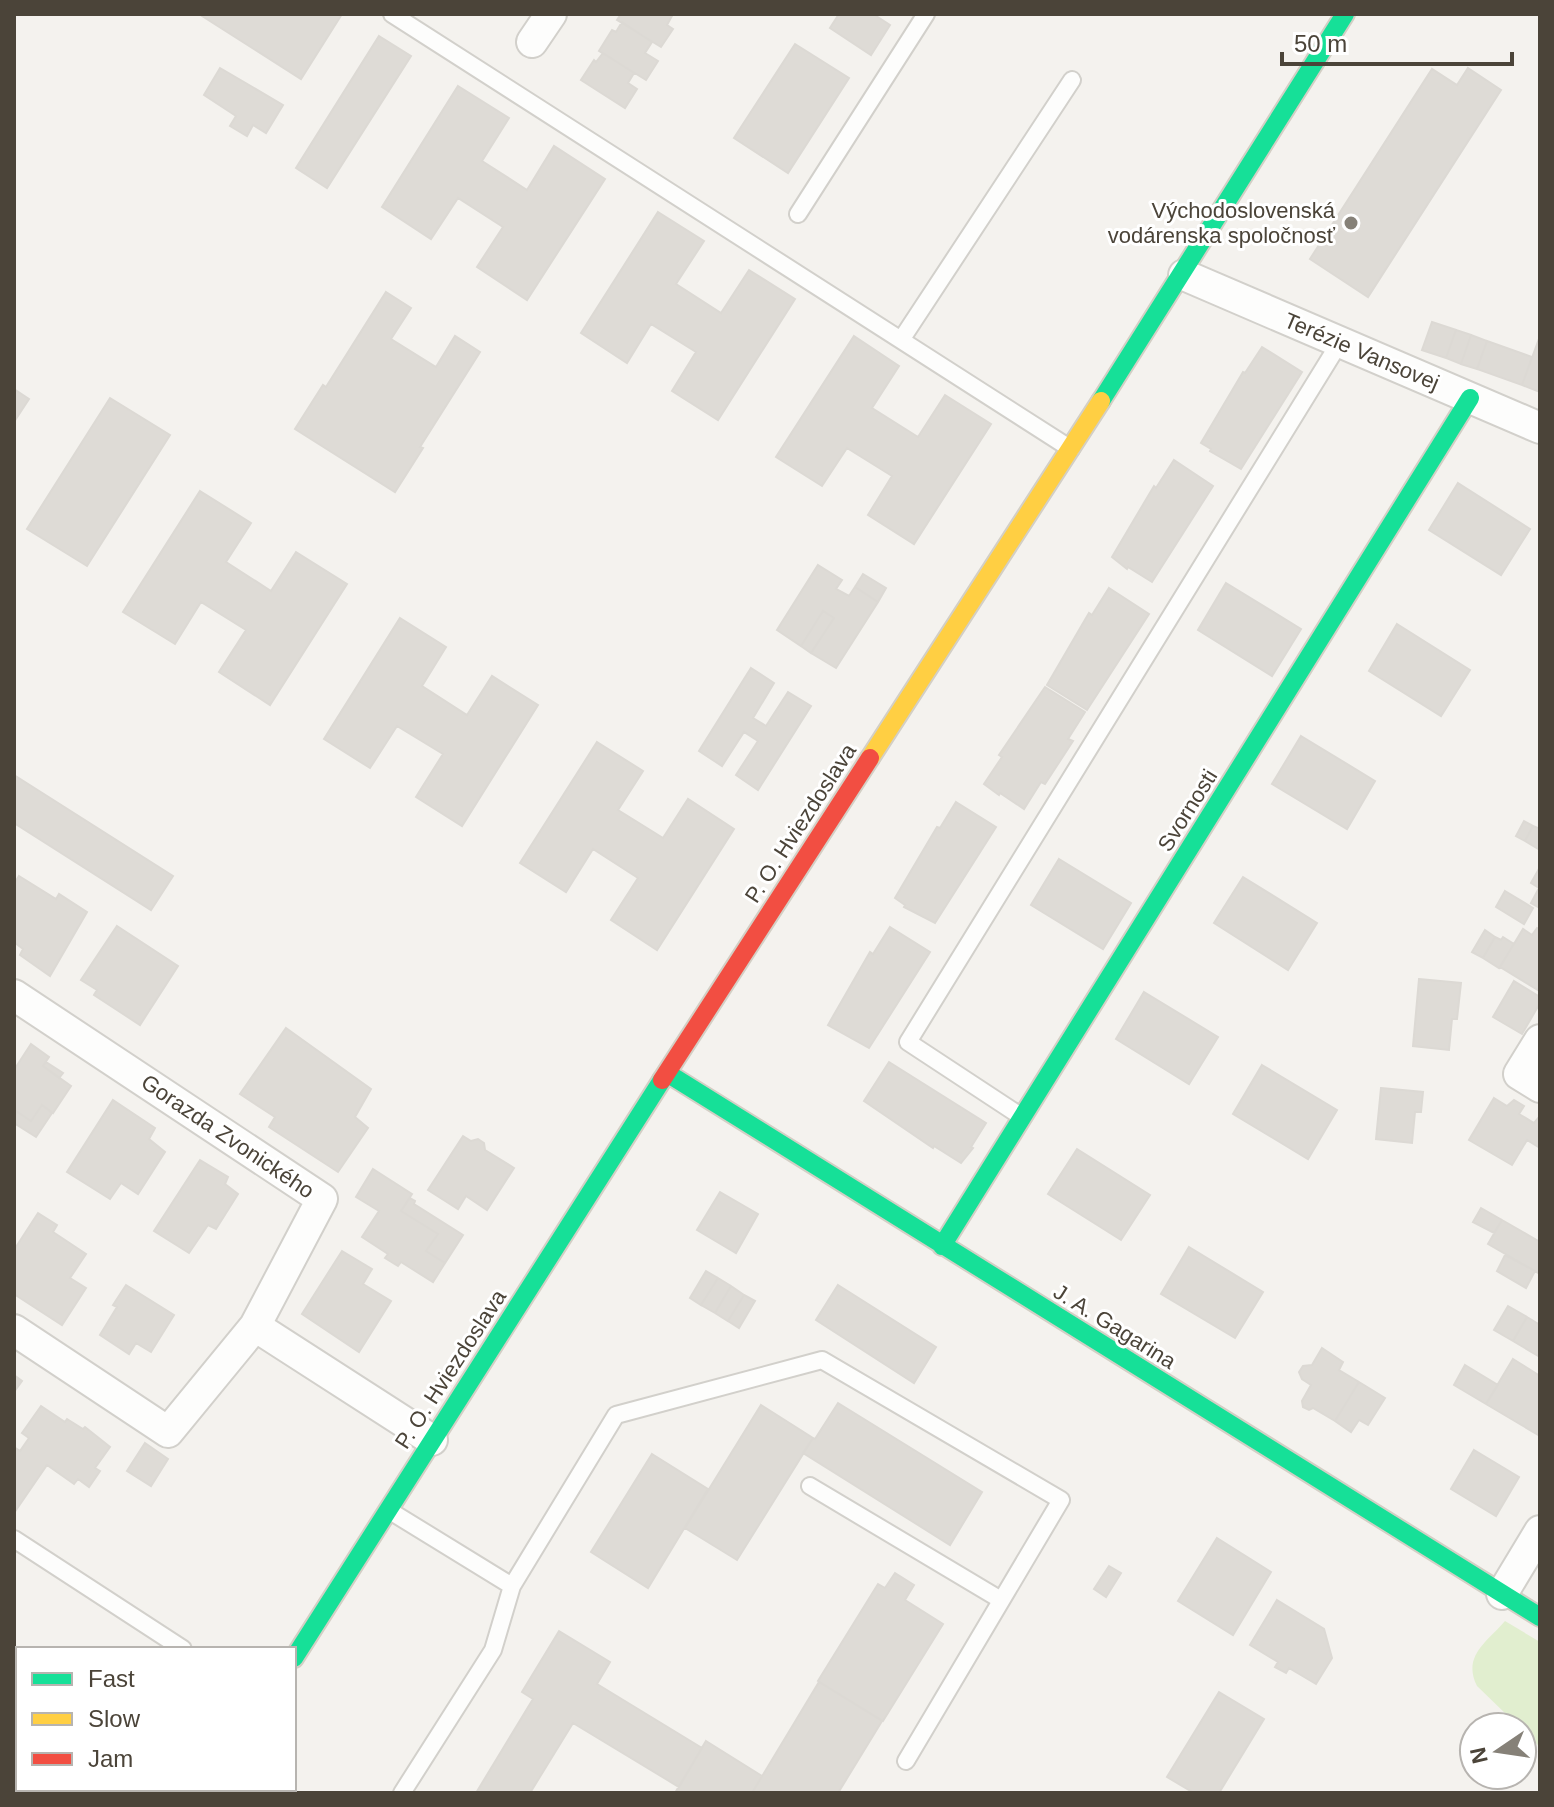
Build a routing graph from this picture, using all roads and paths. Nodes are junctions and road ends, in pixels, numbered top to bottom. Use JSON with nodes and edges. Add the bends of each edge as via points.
{"nodes":[{"id":1,"x":392,"y":14,"type":"edge"},
{"id":2,"x":551,"y":14,"type":"edge"},
{"id":3,"x":926,"y":14,"type":"edge"},
{"id":4,"x":1345,"y":14,"type":"edge"},
{"id":5,"x":532,"y":42,"type":"dead end"},
{"id":6,"x":1072,"y":80,"type":"dead end"},
{"id":7,"x":798,"y":214,"type":"dead end"},
{"id":8,"x":1184,"y":275,"type":"junction"},
{"id":9,"x":901,"y":340,"type":"junction"},
{"id":10,"x":1340,"y":342,"type":"junction"},
{"id":11,"x":1470,"y":398,"type":"junction"},
{"id":12,"x":1540,"y":428,"type":"edge"},
{"id":13,"x":1071,"y":449,"type":"junction"},
{"id":14,"x":14,"y":995,"type":"edge"},
{"id":15,"x":1540,"y":1040,"type":"edge"},
{"id":16,"x":667,"y":1073,"type":"junction"},
{"id":17,"x":1530,"y":1080,"type":"edge"},
{"id":18,"x":1024,"y":1118,"type":"junction"},
{"id":19,"x":942,"y":1246,"type":"junction"},
{"id":20,"x":255,"y":1326,"type":"junction"},
{"id":21,"x":14,"y":1330,"type":"edge"},
{"id":22,"x":432,"y":1440,"type":"junction"},
{"id":23,"x":810,"y":1486,"type":"dead end"},
{"id":24,"x":389,"y":1510,"type":"junction"},
{"id":25,"x":1540,"y":1531,"type":"edge"},
{"id":26,"x":14,"y":1539,"type":"edge"},
{"id":27,"x":512,"y":1586,"type":"junction"},
{"id":28,"x":1502,"y":1594,"type":"junction"},
{"id":29,"x":1001,"y":1600,"type":"junction"},
{"id":30,"x":1540,"y":1617,"type":"edge"},
{"id":31,"x":180,"y":1647,"type":"edge"},
{"id":32,"x":296,"y":1655,"type":"edge"},
{"id":33,"x":906,"y":1761,"type":"dead end"},
{"id":34,"x":402,"y":1793,"type":"edge"}],
"edges":[{"from":1,"to":9,"type":"lane"},
{"from":2,"to":5,"type":"street"},
{"from":3,"to":7,"type":"lane"},
{"from":4,"to":8,"type":"street","name":"P. O. Hviezdoslava"},
{"from":6,"to":9,"type":"lane"},
{"from":8,"to":10,"type":"street","name":"Terézie Vansovej"},
{"from":8,"to":13,"type":"street","name":"P. O. Hviezdoslava"},
{"from":9,"to":13,"type":"lane"},
{"from":10,"to":11,"type":"street","name":"Terézie Vansovej"},
{"from":10,"to":18,"type":"lane","via":[[908,1042]]},
{"from":11,"to":12,"type":"street","name":"Terézie Vansovej"},
{"from":11,"to":18,"type":"street","name":"Svornosti"},
{"from":13,"to":16,"type":"street","name":"P. O. Hviezdoslava"},
{"from":14,"to":20,"type":"street","name":"Gorazda Zvonického","via":[[322,1199]]},
{"from":15,"to":17,"type":"street"},
{"from":16,"to":19,"type":"street","name":"J. A. Gagarina"},
{"from":16,"to":22,"type":"street","name":"P. O. Hviezdoslava"},
{"from":18,"to":19,"type":"street","name":"Svornosti"},
{"from":19,"to":28,"type":"street","name":"J. A. Gagarina"},
{"from":20,"to":21,"type":"street","name":"Gorazda Zvonického","via":[[168,1432]]},
{"from":20,"to":22,"type":"street"},
{"from":22,"to":24,"type":"street","name":"P. O. Hviezdoslava"},
{"from":23,"to":29,"type":"lane"},
{"from":24,"to":27,"type":"lane"},
{"from":24,"to":32,"type":"street","name":"P. O. Hviezdoslava"},
{"from":25,"to":28,"type":"street"},
{"from":26,"to":31,"type":"lane"},
{"from":27,"to":29,"type":"lane","via":[[616,1415],[822,1360],[1061,1500]]},
{"from":27,"to":34,"type":"lane","via":[[493,1650]]},
{"from":28,"to":30,"type":"street","name":"J. A. Gagarina"},
{"from":29,"to":33,"type":"lane"}]}
